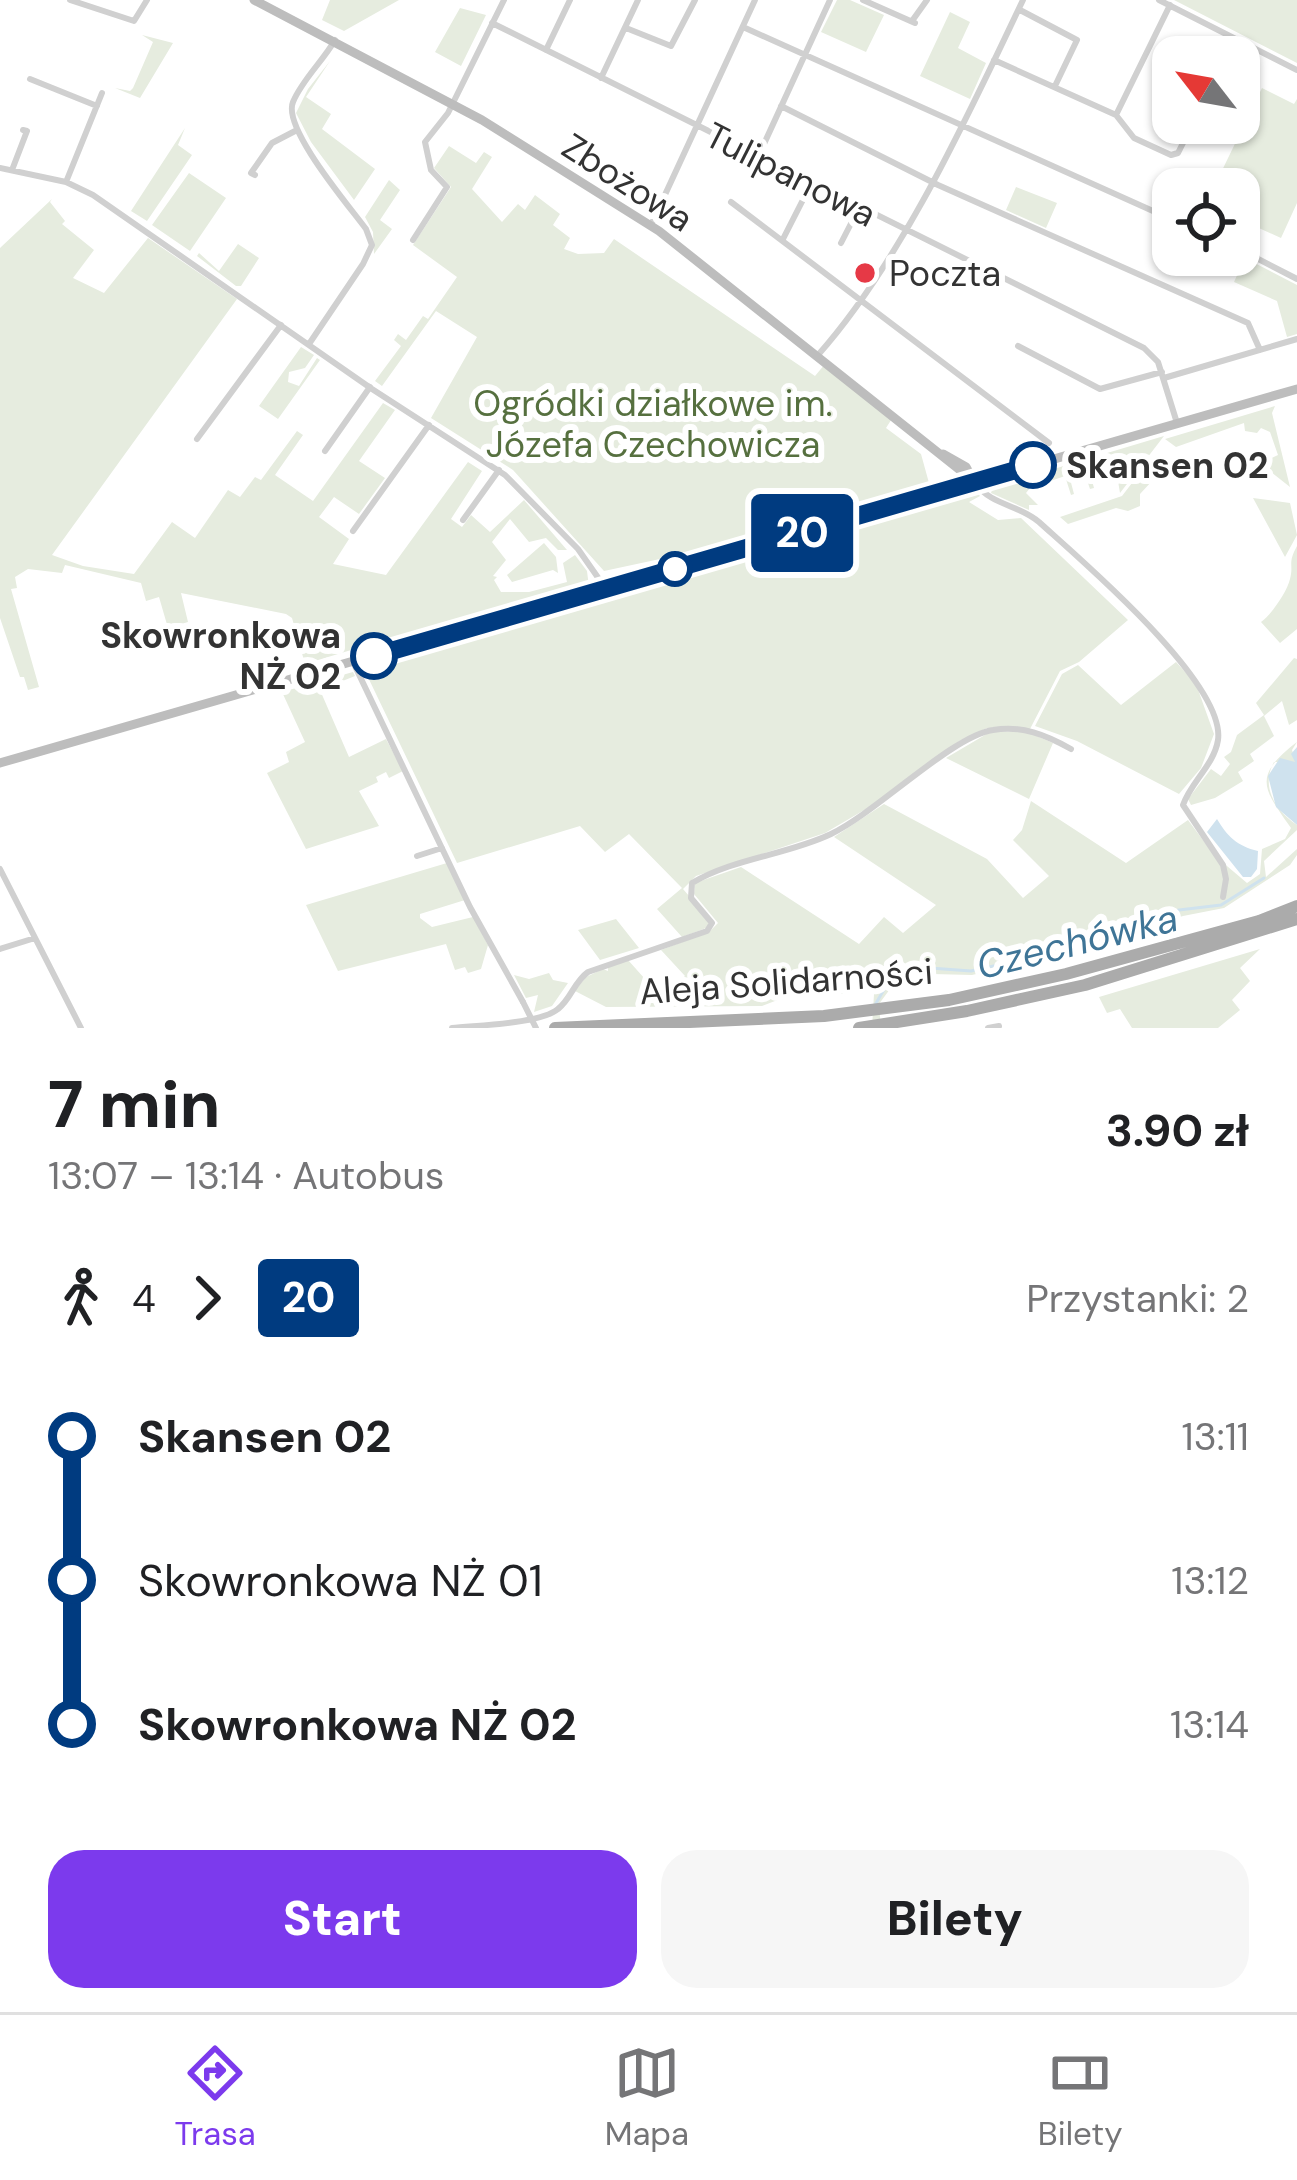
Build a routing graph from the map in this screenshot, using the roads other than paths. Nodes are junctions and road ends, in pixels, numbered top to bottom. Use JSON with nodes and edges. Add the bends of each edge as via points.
{"nodes":[{"id":1,"x":70,"y":0,"type":"edge"},
{"id":2,"x":147,"y":0,"type":"edge"},
{"id":3,"x":254,"y":0,"type":"edge"},
{"id":4,"x":504,"y":0,"type":"edge"},
{"id":5,"x":570,"y":0,"type":"edge"},
{"id":6,"x":638,"y":0,"type":"edge"},
{"id":7,"x":694,"y":0,"type":"edge"},
{"id":8,"x":755,"y":0,"type":"edge"},
{"id":9,"x":830,"y":0,"type":"edge"},
{"id":10,"x":863,"y":0,"type":"edge"},
{"id":11,"x":926,"y":0,"type":"edge"},
{"id":12,"x":1023,"y":0,"type":"edge"},
{"id":13,"x":1159,"y":0,"type":"edge"},
{"id":14,"x":1170,"y":5,"type":"junction"},
{"id":15,"x":1018,"y":10,"type":"junction"},
{"id":16,"x":492,"y":22,"type":"junction"},
{"id":17,"x":743,"y":27,"type":"junction"},
{"id":18,"x":626,"y":28,"type":"junction"},
{"id":19,"x":1230,"y":36,"type":"edge"},
{"id":20,"x":335,"y":40,"type":"junction"},
{"id":21,"x":546,"y":50,"type":"junction"},
{"id":22,"x":1260,"y":51,"type":"edge"},
{"id":23,"x":804,"y":56,"type":"junction"},
{"id":24,"x":994,"y":59,"type":"junction"},
{"id":25,"x":1297,"y":70,"type":"edge"},
{"id":26,"x":601,"y":78,"type":"junction"},
{"id":27,"x":29,"y":79,"type":"dead end"},
{"id":28,"x":1055,"y":86,"type":"junction"},
{"id":29,"x":102,"y":93,"type":"dead end"},
{"id":30,"x":452,"y":104,"type":"junction"},
{"id":31,"x":97,"y":106,"type":"junction"},
{"id":32,"x":781,"y":106,"type":"junction"},
{"id":33,"x":1117,"y":115,"type":"junction"},
{"id":34,"x":697,"y":126,"type":"junction"},
{"id":35,"x":963,"y":126,"type":"junction"},
{"id":36,"x":23,"y":130,"type":"dead end"},
{"id":37,"x":297,"y":130,"type":"junction"},
{"id":38,"x":1182,"y":144,"type":"edge"},
{"id":39,"x":758,"y":157,"type":"junction"},
{"id":40,"x":0,"y":168,"type":"edge"},
{"id":41,"x":12,"y":170,"type":"junction"},
{"id":42,"x":255,"y":176,"type":"dead end"},
{"id":43,"x":932,"y":179,"type":"junction"},
{"id":44,"x":66,"y":182,"type":"junction"},
{"id":45,"x":812,"y":184,"type":"junction"},
{"id":46,"x":731,"y":202,"type":"dead end"},
{"id":47,"x":859,"y":208,"type":"junction"},
{"id":48,"x":1152,"y":211,"type":"edge"},
{"id":49,"x":651,"y":226,"type":"junction"},
{"id":50,"x":903,"y":230,"type":"junction"},
{"id":51,"x":782,"y":239,"type":"junction"},
{"id":52,"x":413,"y":240,"type":"dead end"},
{"id":53,"x":841,"y":243,"type":"dead end"},
{"id":54,"x":1260,"y":260,"type":"edge"},
{"id":55,"x":1297,"y":279,"type":"edge"},
{"id":56,"x":862,"y":299,"type":"junction"},
{"id":57,"x":281,"y":325,"type":"junction"},
{"id":58,"x":1297,"y":339,"type":"edge"},
{"id":59,"x":309,"y":344,"type":"junction"},
{"id":60,"x":1018,"y":346,"type":"dead end"},
{"id":61,"x":1260,"y":350,"type":"junction"},
{"id":62,"x":818,"y":355,"type":"junction"},
{"id":63,"x":1163,"y":375,"type":"junction"},
{"id":64,"x":370,"y":387,"type":"junction"},
{"id":65,"x":1297,"y":389,"type":"edge"},
{"id":66,"x":1177,"y":423,"type":"junction"},
{"id":67,"x":428,"y":425,"type":"junction"},
{"id":68,"x":197,"y":439,"type":"dead end"},
{"id":69,"x":1049,"y":443,"type":"dead end"},
{"id":70,"x":325,"y":451,"type":"dead end"},
{"id":71,"x":499,"y":470,"type":"junction"},
{"id":72,"x":975,"y":483,"type":"junction"},
{"id":73,"x":463,"y":520,"type":"dead end"},
{"id":74,"x":352,"y":531,"type":"dead end"},
{"id":75,"x":600,"y":590,"type":"junction"},
{"id":76,"x":353,"y":662,"type":"junction"},
{"id":77,"x":1071,"y":749,"type":"dead end"},
{"id":78,"x":0,"y":763,"type":"edge"},
{"id":79,"x":442,"y":848,"type":"junction"},
{"id":80,"x":417,"y":856,"type":"dead end"},
{"id":81,"x":0,"y":869,"type":"edge"},
{"id":82,"x":1223,"y":898,"type":"dead end"},
{"id":83,"x":1297,"y":903,"type":"edge"},
{"id":84,"x":1297,"y":920,"type":"edge"},
{"id":85,"x":35,"y":938,"type":"junction"},
{"id":86,"x":0,"y":949,"type":"edge"},
{"id":87,"x":905,"y":1014,"type":"junction"},
{"id":88,"x":999,"y":1026,"type":"edge"},
{"id":89,"x":81,"y":1028,"type":"edge"},
{"id":90,"x":452,"y":1028,"type":"edge"},
{"id":91,"x":536,"y":1028,"type":"edge"},
{"id":92,"x":555,"y":1028,"type":"edge"},
{"id":93,"x":859,"y":1028,"type":"edge"},
{"id":94,"x":988,"y":1028,"type":"edge"}],
"edges":[{"from":1,"to":2,"type":"street","via":[[130,21]]},
{"from":3,"to":20,"type":"street","name":"Zbożowa"},
{"from":4,"to":16,"type":"street"},
{"from":5,"to":21,"type":"street"},
{"from":6,"to":18,"type":"street"},
{"from":7,"to":18,"type":"street","via":[[671,46]]},
{"from":8,"to":17,"type":"street"},
{"from":9,"to":23,"type":"street"},
{"from":10,"to":11,"type":"street","via":[[914,22]]},
{"from":12,"to":15,"type":"street"},
{"from":13,"to":14,"type":"street"},
{"from":14,"to":19,"type":"street"},
{"from":14,"to":33,"type":"street"},
{"from":15,"to":24,"type":"street"},
{"from":15,"to":28,"type":"street","via":[[1077,40]]},
{"from":16,"to":21,"type":"street","name":"Tulipanowa"},
{"from":16,"to":30,"type":"street"},
{"from":17,"to":23,"type":"street"},
{"from":17,"to":34,"type":"street"},
{"from":18,"to":26,"type":"street"},
{"from":20,"to":30,"type":"street","name":"Zbożowa"},
{"from":20,"to":37,"type":"street","via":[[292,104]]},
{"from":21,"to":26,"type":"street","name":"Tulipanowa"},
{"from":22,"to":25,"type":"street"},
{"from":23,"to":32,"type":"street"},
{"from":23,"to":35,"type":"street"},
{"from":24,"to":28,"type":"street"},
{"from":24,"to":35,"type":"street"},
{"from":26,"to":34,"type":"street","name":"Tulipanowa"},
{"from":27,"to":31,"type":"street"},
{"from":28,"to":33,"type":"street"},
{"from":29,"to":31,"type":"street"},
{"from":30,"to":49,"type":"street","name":"Zbożowa"},
{"from":30,"to":52,"type":"street","via":[[424,151],[447,187]]},
{"from":31,"to":44,"type":"street"},
{"from":32,"to":39,"type":"street"},
{"from":32,"to":43,"type":"street"},
{"from":33,"to":38,"type":"street","via":[[1134,138],[1172,155]]},
{"from":34,"to":39,"type":"street","name":"Tulipanowa"},
{"from":34,"to":49,"type":"street"},
{"from":35,"to":43,"type":"street"},
{"from":35,"to":48,"type":"street"},
{"from":36,"to":41,"type":"street"},
{"from":37,"to":42,"type":"street","via":[[272,142]]},
{"from":37,"to":59,"type":"street","via":[[372,245]]},
{"from":39,"to":45,"type":"street","name":"Tulipanowa"},
{"from":40,"to":41,"type":"street"},
{"from":41,"to":44,"type":"street"},
{"from":43,"to":50,"type":"street"},
{"from":43,"to":61,"type":"street","via":[[1248,322]]},
{"from":44,"to":57,"type":"street"},
{"from":45,"to":47,"type":"street","name":"Tulipanowa"},
{"from":45,"to":51,"type":"street"},
{"from":46,"to":51,"type":"street"},
{"from":47,"to":50,"type":"street","name":"Tulipanowa"},
{"from":47,"to":53,"type":"street"},
{"from":49,"to":62,"type":"street","name":"Zbożowa"},
{"from":50,"to":56,"type":"street"},
{"from":50,"to":63,"type":"street","name":"Tulipanowa","via":[[1127,338],[1154,357]]},
{"from":51,"to":56,"type":"street"},
{"from":54,"to":55,"type":"street"},
{"from":56,"to":62,"type":"street"},
{"from":56,"to":69,"type":"street"},
{"from":57,"to":59,"type":"street"},
{"from":57,"to":68,"type":"street"},
{"from":58,"to":61,"type":"street"},
{"from":59,"to":64,"type":"street"},
{"from":60,"to":63,"type":"street","via":[[1100,389]]},
{"from":61,"to":63,"type":"street"},
{"from":62,"to":72,"type":"street","name":"Zbożowa"},
{"from":63,"to":66,"type":"street"},
{"from":64,"to":67,"type":"street"},
{"from":64,"to":70,"type":"street"},
{"from":65,"to":66,"type":"street"},
{"from":66,"to":72,"type":"street"},
{"from":67,"to":71,"type":"street"},
{"from":67,"to":74,"type":"street"},
{"from":71,"to":73,"type":"street"},
{"from":71,"to":75,"type":"street","via":[[591,564]]},
{"from":72,"to":75,"type":"street"},
{"from":72,"to":82,"type":"street","via":[[1039,522],[1199,684],[1218,739],[1183,805],[1223,866]]},
{"from":75,"to":76,"type":"street"},
{"from":76,"to":78,"type":"street"},
{"from":76,"to":79,"type":"street"},
{"from":77,"to":90,"type":"street","via":[[1025,729],[989,730],[829,835],[692,883],[689,894],[711,920],[707,931],[580,977],[549,1014]]},
{"from":79,"to":80,"type":"street"},
{"from":79,"to":91,"type":"street","bridge":true},
{"from":81,"to":85,"type":"street"},
{"from":83,"to":87,"type":"main road","name":"Aleja Solidarności"},
{"from":84,"to":87,"type":"main road","name":"Aleja Solidarności","via":[[1084,985]]},
{"from":85,"to":86,"type":"street"},
{"from":85,"to":89,"type":"street"},
{"from":87,"to":92,"type":"main road","name":"Aleja Solidarności"},
{"from":87,"to":93,"type":"main road","name":"Aleja Solidarności"},
{"from":88,"to":94,"type":"street"}]}
